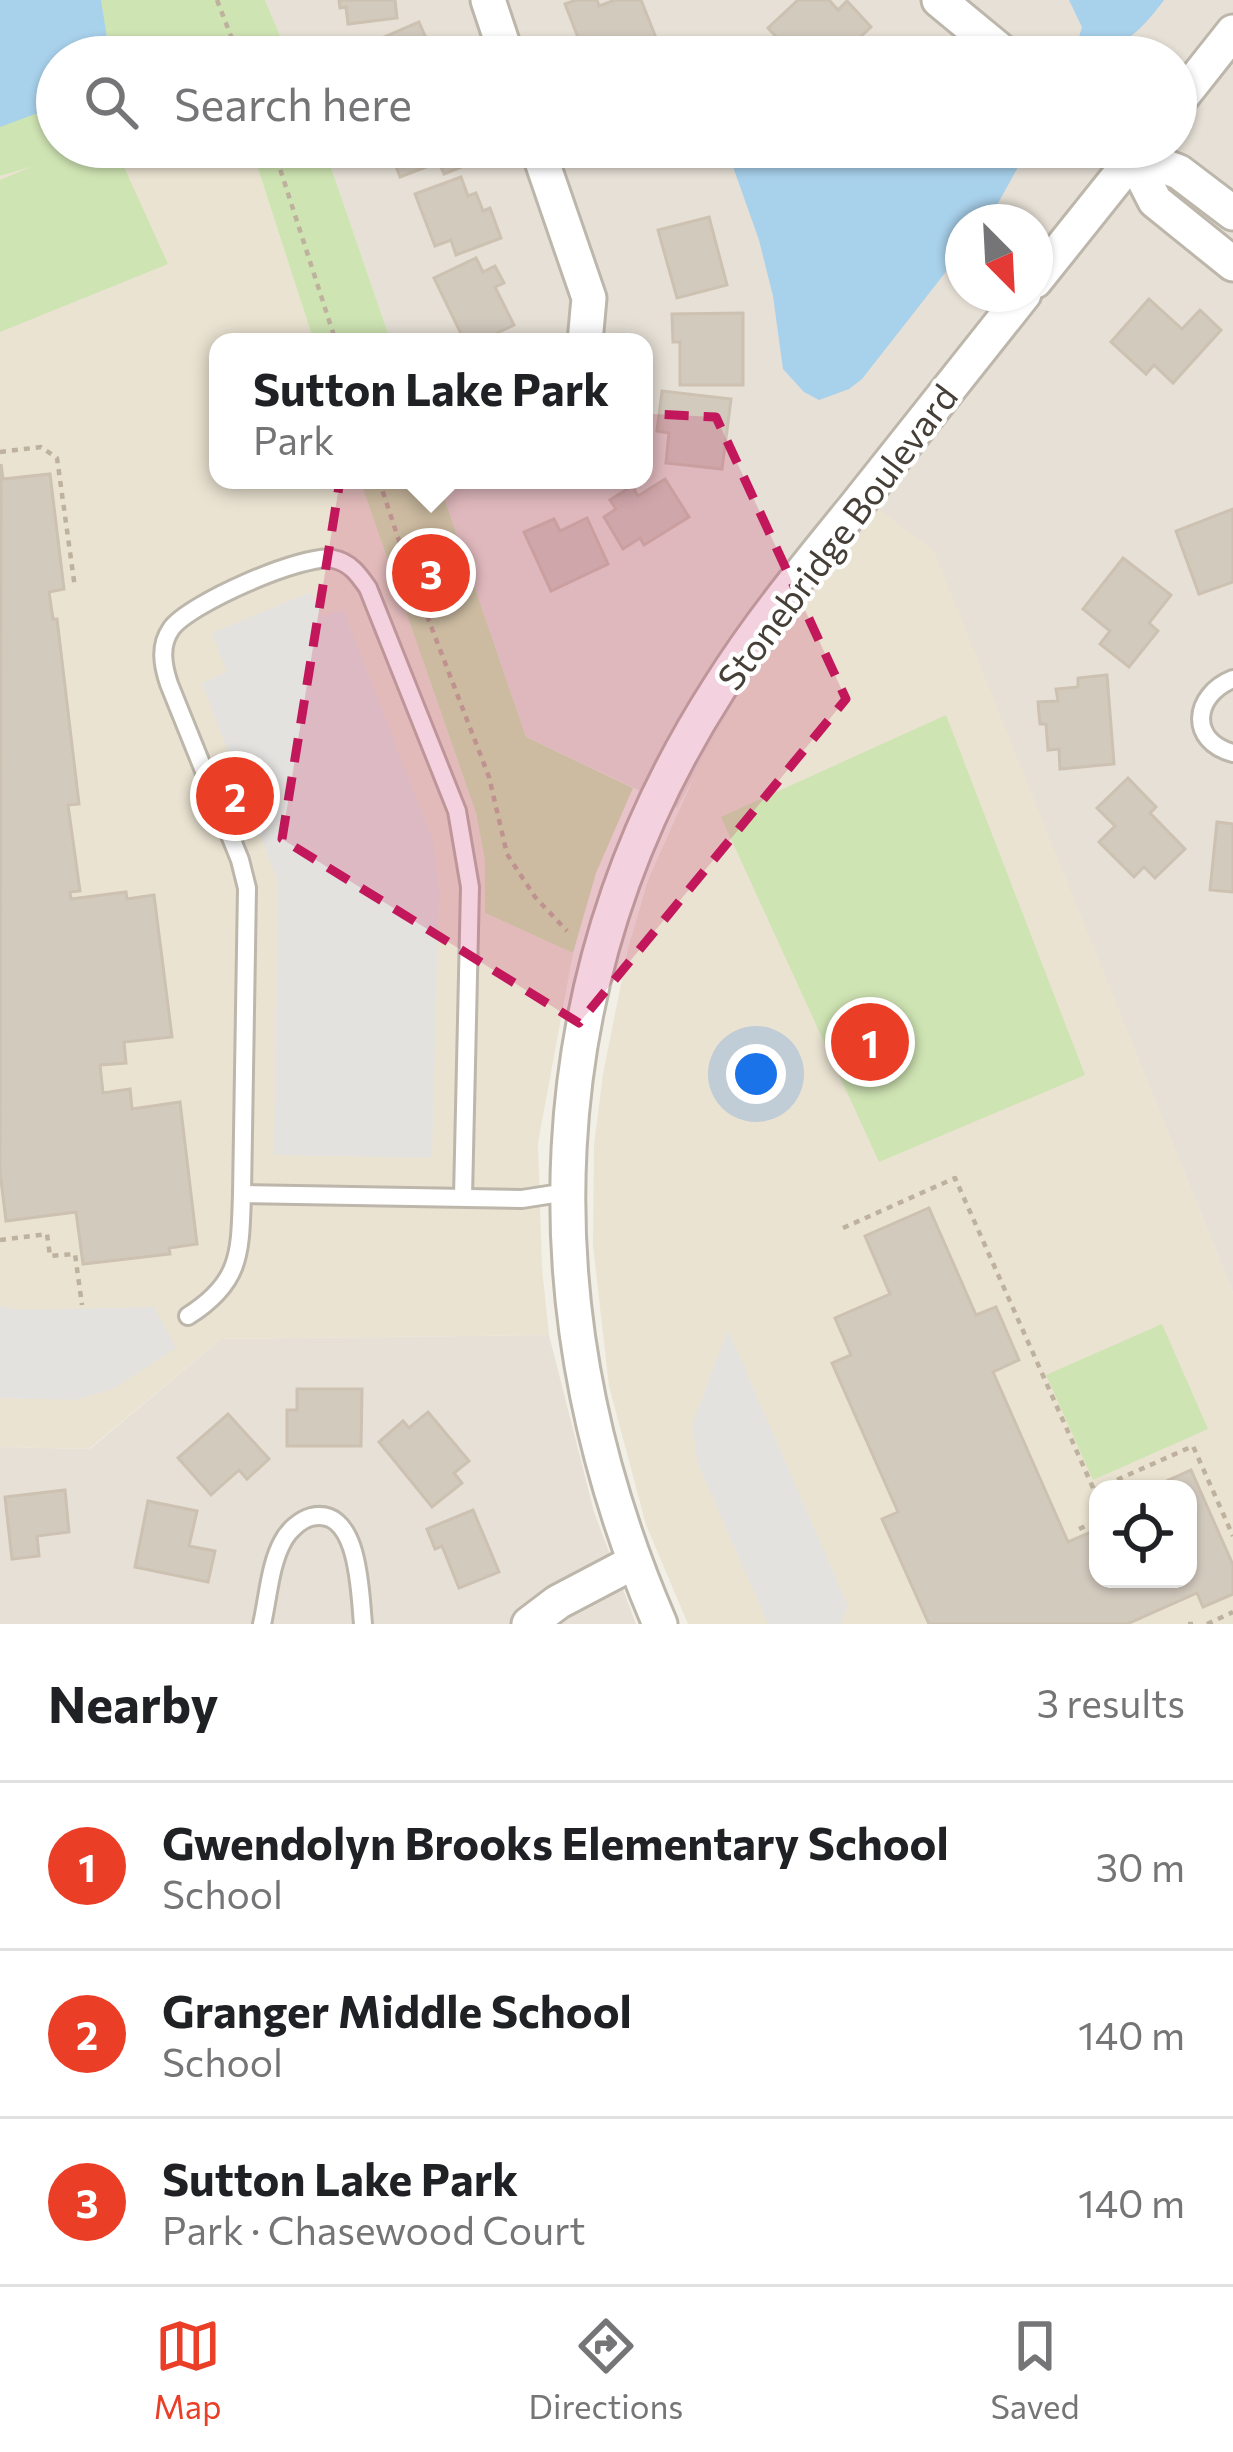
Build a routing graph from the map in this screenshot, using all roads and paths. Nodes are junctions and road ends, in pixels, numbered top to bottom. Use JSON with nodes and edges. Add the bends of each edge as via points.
{"nodes":[{"id":1,"x":217,"y":0,"type":"edge"},
{"id":2,"x":488,"y":0,"type":"edge"},
{"id":3,"x":939,"y":0,"type":"edge"},
{"id":4,"x":1233,"y":32,"type":"edge"},
{"id":5,"x":231,"y":36,"type":"edge"},
{"id":6,"x":500,"y":36,"type":"edge"},
{"id":7,"x":983,"y":36,"type":"edge"},
{"id":8,"x":1197,"y":77,"type":"edge"},
{"id":9,"x":279,"y":168,"type":"edge"},
{"id":10,"x":544,"y":168,"type":"edge"},
{"id":11,"x":1119,"y":168,"type":"edge"},
{"id":12,"x":1140,"y":168,"type":"edge"},
{"id":13,"x":1170,"y":168,"type":"edge"},
{"id":14,"x":1233,"y":213,"type":"edge"},
{"id":15,"x":1053,"y":256,"type":"edge"},
{"id":16,"x":1233,"y":264,"type":"edge"},
{"id":17,"x":1010,"y":312,"type":"edge"},
{"id":18,"x":333,"y":333,"type":"edge"},
{"id":19,"x":586,"y":333,"type":"edge"},
{"id":20,"x":0,"y":452,"type":"edge"},
{"id":21,"x":382,"y":489,"type":"edge"},
{"id":22,"x":75,"y":587,"type":"dead end"},
{"id":23,"x":1233,"y":679,"type":"edge"},
{"id":24,"x":1233,"y":753,"type":"edge"},
{"id":25,"x":567,"y":931,"type":"dead end"},
{"id":26,"x":568,"y":1192,"type":"junction"},
{"id":27,"x":242,"y":1194,"type":"junction"},
{"id":28,"x":463,"y":1196,"type":"junction"},
{"id":29,"x":843,"y":1228,"type":"dead end"},
{"id":30,"x":0,"y":1240,"type":"edge"},
{"id":31,"x":82,"y":1305,"type":"dead end"},
{"id":32,"x":188,"y":1316,"type":"dead end"},
{"id":33,"x":1090,"y":1480,"type":"edge"},
{"id":34,"x":1116,"y":1480,"type":"edge"},
{"id":35,"x":1089,"y":1524,"type":"edge"},
{"id":36,"x":1078,"y":1528,"type":"dead end"},
{"id":37,"x":1233,"y":1536,"type":"edge"},
{"id":38,"x":634,"y":1562,"type":"junction"},
{"id":39,"x":1233,"y":1612,"type":"edge"},
{"id":40,"x":655,"y":1622,"type":"edge"},
{"id":41,"x":262,"y":1624,"type":"edge"},
{"id":42,"x":363,"y":1624,"type":"edge"},
{"id":43,"x":529,"y":1624,"type":"edge"},
{"id":44,"x":1208,"y":1624,"type":"edge"}],
"edges":[{"from":1,"to":5,"type":"path"},
{"from":2,"to":6,"type":"street"},
{"from":3,"to":7,"type":"street"},
{"from":4,"to":8,"type":"street"},
{"from":9,"to":18,"type":"path"},
{"from":10,"to":19,"type":"street","via":[[589,298]]},
{"from":11,"to":15,"type":"street"},
{"from":12,"to":16,"type":"street","via":[[1155,201]]},
{"from":13,"to":14,"type":"street"},
{"from":17,"to":26,"type":"street","name":"Stonebridge Boulevard","via":[[752,637],[669,776],[633,854],[588,992],[573,1071]]},
{"from":20,"to":22,"type":"path","via":[[41,447],[57,458]]},
{"from":21,"to":25,"type":"path","via":[[490,777],[507,854]]},
{"from":23,"to":24,"type":"lane","via":[[1201,706],[1212,742]]},
{"from":26,"to":28,"type":"lane"},
{"from":26,"to":38,"type":"street","name":"Stonebridge Boulevard","via":[[586,1395]]},
{"from":27,"to":28,"type":"lane"},
{"from":27,"to":28,"type":"lane","via":[[248,888],[162,653],[171,629],[200,606],[316,557],[343,562],[368,588],[465,838]]},
{"from":27,"to":32,"type":"lane","via":[[241,1254],[222,1288]]},
{"from":29,"to":33,"type":"path","via":[[955,1178]]},
{"from":30,"to":31,"type":"path","via":[[47,1234],[50,1256],[75,1253]]},
{"from":34,"to":37,"type":"path","via":[[1193,1446]]},
{"from":35,"to":36,"type":"path"},
{"from":38,"to":40,"type":"street","name":"Stonebridge Boulevard"},
{"from":38,"to":43,"type":"street"},
{"from":39,"to":44,"type":"path"},
{"from":41,"to":42,"type":"lane","via":[[286,1534],[325,1517],[348,1536]]}]}
